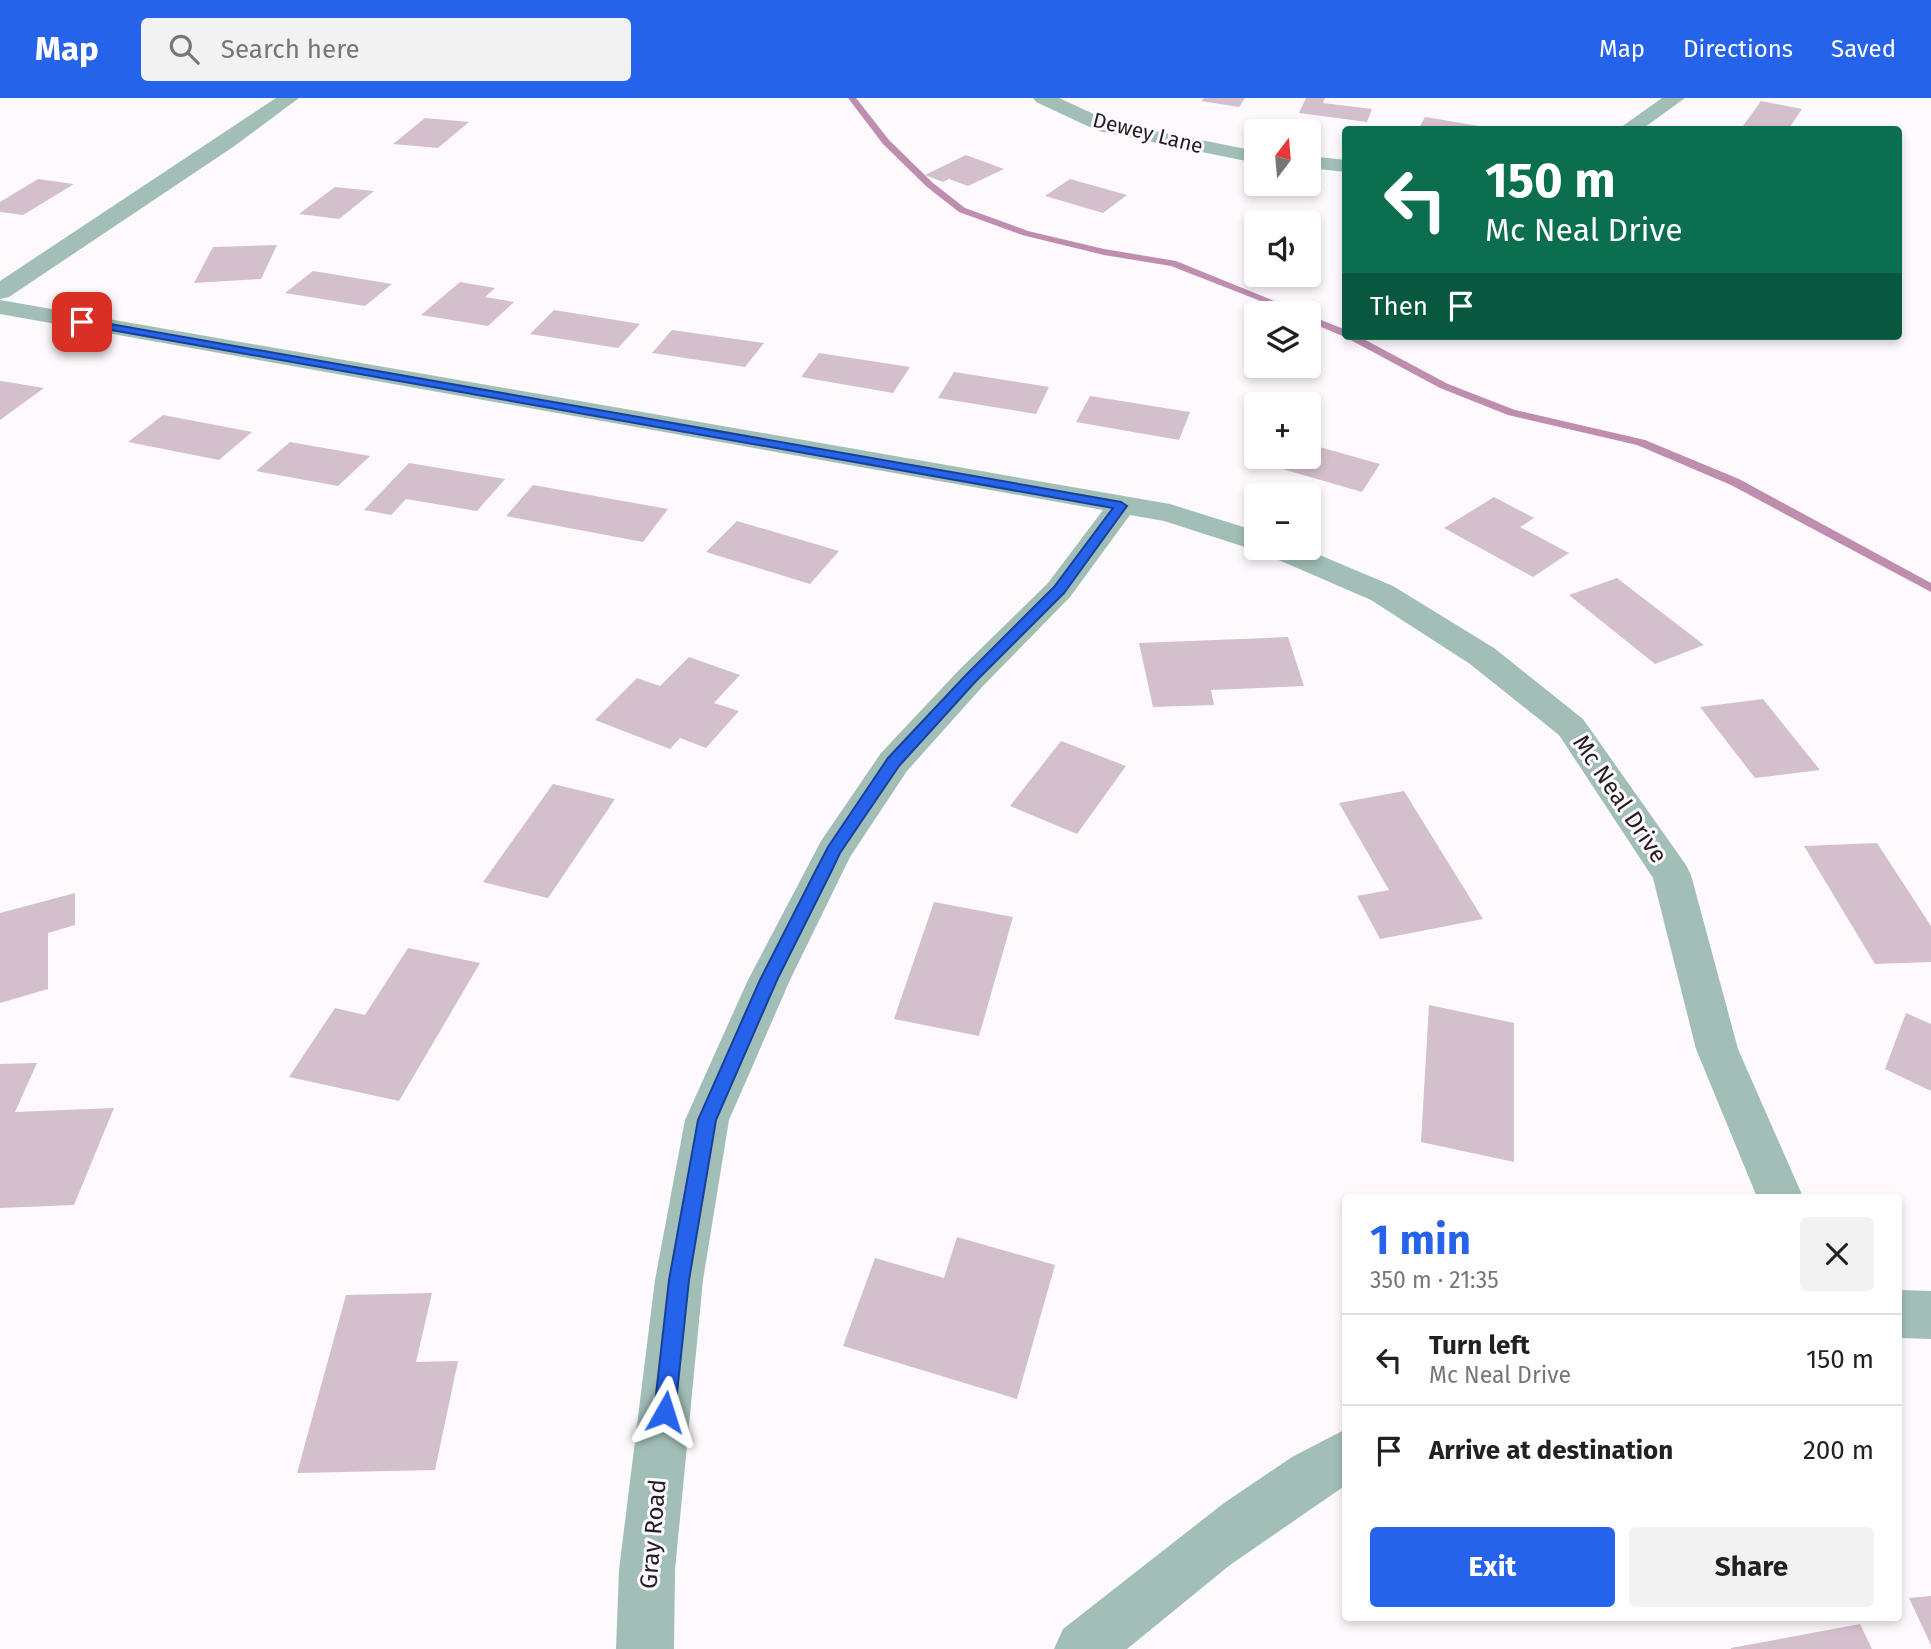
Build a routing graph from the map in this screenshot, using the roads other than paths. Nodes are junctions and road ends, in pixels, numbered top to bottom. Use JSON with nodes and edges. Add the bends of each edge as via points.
{"nodes":[{"id":1,"x":289,"y":98,"type":"edge"},
{"id":2,"x":1043,"y":98,"type":"edge"},
{"id":3,"x":1675,"y":98,"type":"edge"},
{"id":4,"x":1633,"y":126,"type":"edge"},
{"id":5,"x":1244,"y":156,"type":"edge"},
{"id":6,"x":1321,"y":163,"type":"edge"},
{"id":7,"x":1342,"y":166,"type":"edge"},
{"id":8,"x":5,"y":263,"type":"dead end"},
{"id":9,"x":36,"y":269,"type":"junction"},
{"id":10,"x":0,"y":292,"type":"edge"},
{"id":11,"x":0,"y":307,"type":"edge"},
{"id":12,"x":1121,"y":506,"type":"junction"},
{"id":13,"x":1244,"y":537,"type":"edge"},
{"id":14,"x":1306,"y":560,"type":"edge"},
{"id":15,"x":1779,"y":1194,"type":"edge"},
{"id":16,"x":1902,"y":1314,"type":"edge"},
{"id":17,"x":1931,"y":1315,"type":"edge"},
{"id":18,"x":1342,"y":1457,"type":"edge"},
{"id":19,"x":645,"y":1649,"type":"edge"},
{"id":20,"x":1083,"y":1649,"type":"edge"}],
"edges":[{"from":1,"to":9,"type":"street"},
{"from":2,"to":5,"type":"street","name":"Dewey Lane","via":[[1105,127]]},
{"from":3,"to":4,"type":"street"},
{"from":6,"to":7,"type":"street"},
{"from":8,"to":9,"type":"street"},
{"from":9,"to":10,"type":"street"},
{"from":11,"to":12,"type":"street"},
{"from":12,"to":13,"type":"street","via":[[1170,513]]},
{"from":12,"to":19,"type":"street","name":"Gray Road","via":[[1059,590],[894,762],[834,851],[769,980],[707,1120],[679,1280],[647,1570]]},
{"from":14,"to":15,"type":"street","name":"Mc Neal Drive","via":[[1382,593],[1482,656],[1571,727],[1672,875],[1717,1049]]},
{"from":16,"to":17,"type":"street"},
{"from":18,"to":20,"type":"street","via":[[1287,1489],[1161,1583]]}]}
